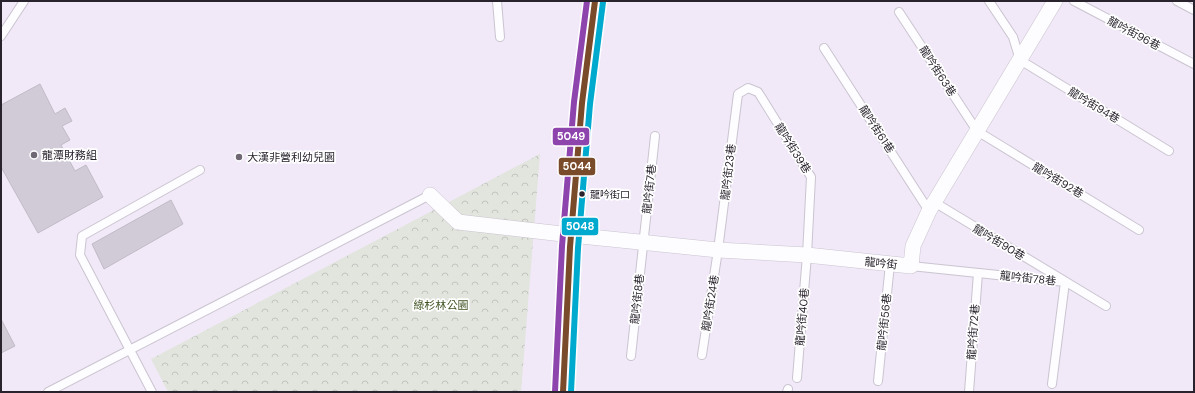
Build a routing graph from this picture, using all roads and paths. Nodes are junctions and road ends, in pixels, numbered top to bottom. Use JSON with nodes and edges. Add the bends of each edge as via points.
{"nodes":[{"id":1,"x":24,"y":1,"type":"edge"},
{"id":2,"x":497,"y":1,"type":"edge"},
{"id":3,"x":580,"y":1,"type":"edge"},
{"id":4,"x":595,"y":1,"type":"edge"},
{"id":5,"x":989,"y":1,"type":"edge"},
{"id":6,"x":1055,"y":1,"type":"edge"},
{"id":7,"x":1074,"y":1,"type":"edge"},
{"id":8,"x":1177,"y":1,"type":"edge"},
{"id":9,"x":1194,"y":10,"type":"edge"},
{"id":10,"x":899,"y":12,"type":"dead end"},
{"id":11,"x":1,"y":36,"type":"edge"},
{"id":12,"x":500,"y":37,"type":"dead end"},
{"id":13,"x":824,"y":48,"type":"dead end"},
{"id":14,"x":1020,"y":60,"type":"junction"},
{"id":15,"x":1194,"y":64,"type":"edge"},
{"id":16,"x":738,"y":94,"type":"joint"},
{"id":17,"x":977,"y":130,"type":"junction"},
{"id":18,"x":655,"y":136,"type":"dead end"},
{"id":19,"x":1169,"y":150,"type":"dead end"},
{"id":20,"x":200,"y":170,"type":"dead end"},
{"id":21,"x":430,"y":195,"type":"joint"},
{"id":22,"x":931,"y":207,"type":"junction"},
{"id":23,"x":1139,"y":230,"type":"dead end"},
{"id":24,"x":566,"y":234,"type":"junction"},
{"id":25,"x":643,"y":242,"type":"junction"},
{"id":26,"x":718,"y":250,"type":"junction"},
{"id":27,"x":807,"y":255,"type":"junction"},
{"id":28,"x":890,"y":264,"type":"junction"},
{"id":29,"x":912,"y":266,"type":"junction"},
{"id":30,"x":978,"y":273,"type":"junction"},
{"id":31,"x":1065,"y":282,"type":"junction"},
{"id":32,"x":1106,"y":306,"type":"dead end"},
{"id":33,"x":129,"y":349,"type":"junction"},
{"id":34,"x":702,"y":355,"type":"dead end"},
{"id":35,"x":631,"y":356,"type":"dead end"},
{"id":36,"x":797,"y":378,"type":"dead end"},
{"id":37,"x":878,"y":381,"type":"dead end"},
{"id":38,"x":1052,"y":384,"type":"dead end"},
{"id":39,"x":48,"y":392,"type":"edge"},
{"id":40,"x":152,"y":392,"type":"edge"},
{"id":41,"x":548,"y":392,"type":"edge"},
{"id":42,"x":563,"y":392,"type":"edge"},
{"id":43,"x":969,"y":392,"type":"edge"}],
"edges":[{"from":1,"to":11,"type":"lane"},
{"from":2,"to":12,"type":"lane"},
{"from":3,"to":24,"type":"main road","via":[[568,101]]},
{"from":4,"to":24,"type":"main road"},
{"from":5,"to":14,"type":"lane","via":[[1013,37]]},
{"from":6,"to":14,"type":"street","name":"龍吟街"},
{"from":7,"to":15,"type":"lane","name":"龍吟街96巷"},
{"from":8,"to":9,"type":"lane"},
{"from":10,"to":17,"type":"lane","name":"龍吟街63巷"},
{"from":13,"to":22,"type":"lane","name":"龍吟街61巷"},
{"from":14,"to":17,"type":"street","name":"龍吟街"},
{"from":14,"to":19,"type":"lane","name":"龍吟街94巷"},
{"from":16,"to":26,"type":"lane","name":"龍吟街23巷"},
{"from":16,"to":27,"type":"lane","name":"龍吟街39巷","via":[[748,88],[758,92],[811,177]]},
{"from":17,"to":22,"type":"street","name":"龍吟街"},
{"from":17,"to":23,"type":"lane","name":"龍吟街92巷"},
{"from":18,"to":25,"type":"lane","name":"龍吟街7巷"},
{"from":20,"to":33,"type":"lane","via":[[82,236],[80,255]]},
{"from":21,"to":24,"type":"street","name":"龍吟街","via":[[458,222]]},
{"from":21,"to":33,"type":"lane"},
{"from":22,"to":29,"type":"street","name":"龍吟街","via":[[913,246]]},
{"from":22,"to":31,"type":"lane","name":"龍吟街90巷"},
{"from":24,"to":25,"type":"street","name":"龍吟街"},
{"from":24,"to":41,"type":"main road"},
{"from":24,"to":42,"type":"main road"},
{"from":25,"to":26,"type":"street","name":"龍吟街"},
{"from":25,"to":35,"type":"lane","name":"龍吟街8巷"},
{"from":26,"to":27,"type":"street","name":"龍吟街"},
{"from":26,"to":34,"type":"lane","name":"龍吟街24巷"},
{"from":27,"to":28,"type":"street","name":"龍吟街"},
{"from":27,"to":36,"type":"lane","name":"龍吟街40巷"},
{"from":28,"to":29,"type":"street","name":"龍吟街"},
{"from":28,"to":37,"type":"lane","name":"龍吟街56巷"},
{"from":29,"to":30,"type":"lane","name":"龍吟街78巷"},
{"from":30,"to":31,"type":"lane","name":"龍吟街78巷"},
{"from":30,"to":43,"type":"lane","name":"龍吟街72巷"},
{"from":31,"to":32,"type":"lane","name":"龍吟街90巷"},
{"from":31,"to":38,"type":"lane","name":"龍吟街78巷"},
{"from":33,"to":39,"type":"lane"},
{"from":33,"to":40,"type":"lane"}]}
